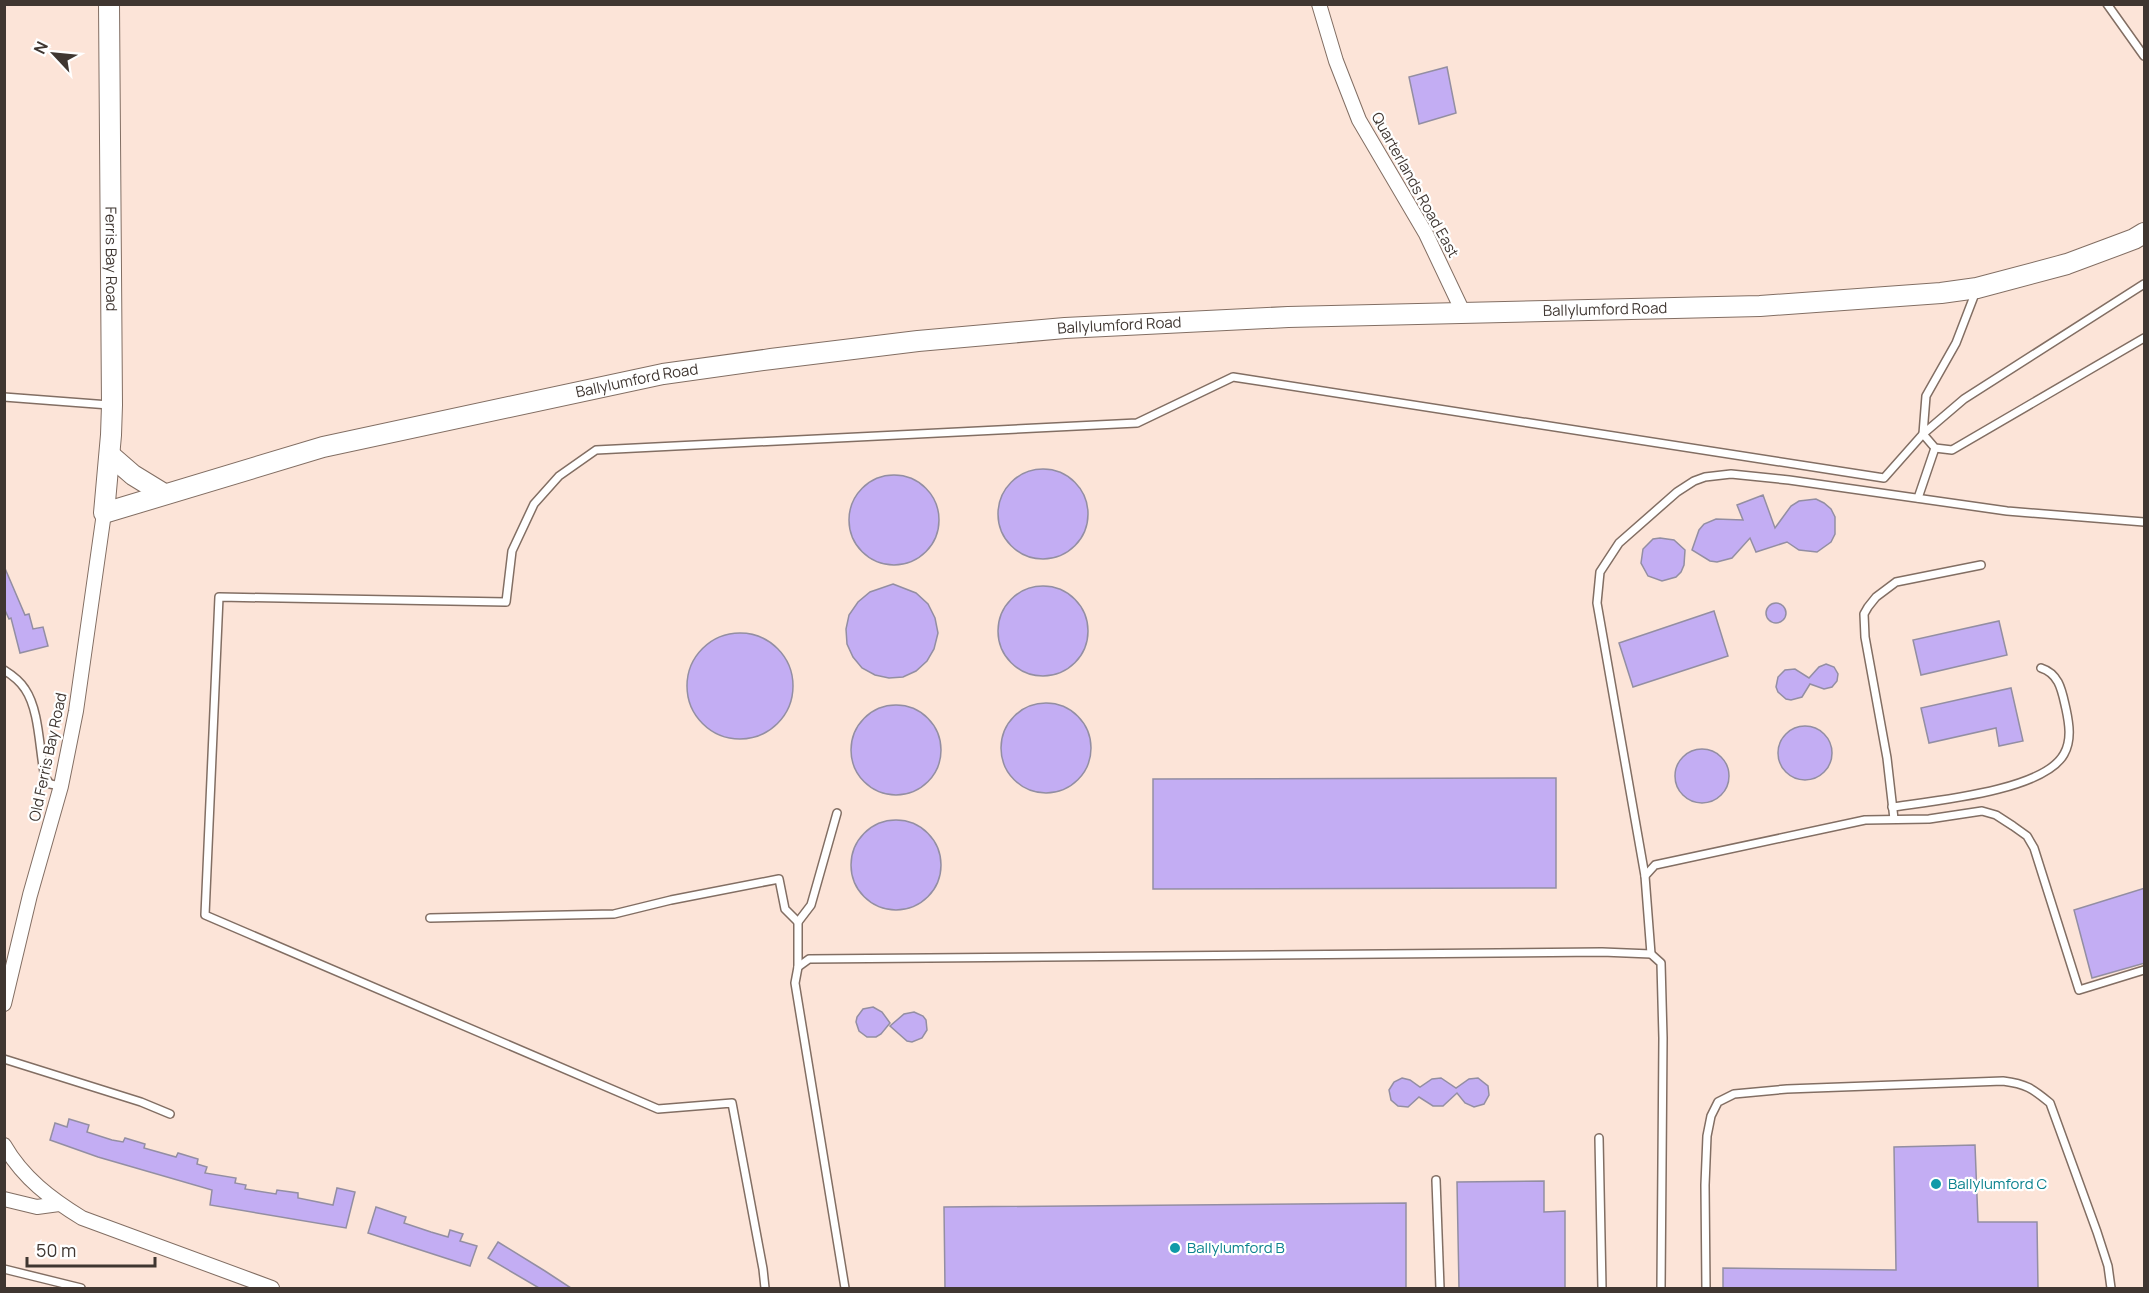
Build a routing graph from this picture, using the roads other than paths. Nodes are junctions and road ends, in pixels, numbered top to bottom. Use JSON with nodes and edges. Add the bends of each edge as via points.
{"nodes":[{"id":1,"x":110,"y":4,"type":"edge"},
{"id":2,"x":1319,"y":4,"type":"edge"},
{"id":3,"x":2107,"y":4,"type":"edge"},
{"id":4,"x":2145,"y":56,"type":"edge"},
{"id":5,"x":2145,"y":233,"type":"edge"},
{"id":6,"x":2145,"y":284,"type":"edge"},
{"id":7,"x":1977,"y":288,"type":"junction"},
{"id":8,"x":1463,"y":312,"type":"junction"},
{"id":9,"x":2145,"y":338,"type":"edge"},
{"id":10,"x":4,"y":397,"type":"edge"},
{"id":11,"x":112,"y":405,"type":"junction"},
{"id":12,"x":1923,"y":434,"type":"junction"},
{"id":13,"x":1935,"y":448,"type":"junction"},
{"id":14,"x":110,"y":455,"type":"junction"},
{"id":15,"x":164,"y":494,"type":"junction"},
{"id":16,"x":1918,"y":498,"type":"junction"},
{"id":17,"x":104,"y":513,"type":"junction"},
{"id":18,"x":2145,"y":522,"type":"edge"},
{"id":19,"x":1981,"y":565,"type":"dead end"},
{"id":20,"x":2041,"y":668,"type":"dead end"},
{"id":21,"x":4,"y":670,"type":"edge"},
{"id":22,"x":61,"y":786,"type":"junction"},
{"id":23,"x":1892,"y":807,"type":"junction"},
{"id":24,"x":837,"y":813,"type":"dead end"},
{"id":25,"x":1894,"y":819,"type":"junction"},
{"id":26,"x":1646,"y":876,"type":"junction"},
{"id":27,"x":430,"y":918,"type":"dead end"},
{"id":28,"x":798,"y":922,"type":"junction"},
{"id":29,"x":1651,"y":954,"type":"junction"},
{"id":30,"x":798,"y":968,"type":"junction"},
{"id":31,"x":2145,"y":970,"type":"edge"},
{"id":32,"x":4,"y":1004,"type":"edge"},
{"id":33,"x":4,"y":1059,"type":"edge"},
{"id":34,"x":170,"y":1114,"type":"dead end"},
{"id":35,"x":1599,"y":1138,"type":"dead end"},
{"id":36,"x":4,"y":1145,"type":"edge"},
{"id":37,"x":1436,"y":1179,"type":"dead end"},
{"id":38,"x":4,"y":1199,"type":"edge"},
{"id":39,"x":59,"y":1204,"type":"junction"},
{"id":40,"x":4,"y":1269,"type":"edge"},
{"id":41,"x":81,"y":1288,"type":"edge"},
{"id":42,"x":271,"y":1288,"type":"edge"},
{"id":43,"x":765,"y":1288,"type":"edge"},
{"id":44,"x":845,"y":1288,"type":"edge"},
{"id":45,"x":1440,"y":1288,"type":"edge"},
{"id":46,"x":1602,"y":1288,"type":"edge"},
{"id":47,"x":1661,"y":1288,"type":"edge"},
{"id":48,"x":1706,"y":1288,"type":"edge"},
{"id":49,"x":2111,"y":1288,"type":"edge"}],
"edges":[{"from":1,"to":11,"type":"main road","name":"Ferris Bay Road"},
{"from":2,"to":8,"type":"street","name":"Quarterlands Road East","via":[[1359,120],[1426,234]]},
{"from":3,"to":4,"type":"lane"},
{"from":5,"to":7,"type":"main road","name":"Ballylumford Road","via":[[2067,264]]},
{"from":6,"to":12,"type":"lane","via":[[1964,399]]},
{"from":7,"to":8,"type":"main road","name":"Ballylumford Road","via":[[1760,306]]},
{"from":7,"to":12,"type":"lane","via":[[1956,343],[1926,396]]},
{"from":8,"to":15,"type":"main road","name":"Ballylumford Road","via":[[1065,328],[739,363],[663,374],[323,447]]},
{"from":9,"to":13,"type":"lane","via":[[1952,450]]},
{"from":10,"to":11,"type":"lane"},
{"from":11,"to":14,"type":"main road","name":"Ferris Bay Road"},
{"from":12,"to":13,"type":"lane"},
{"from":12,"to":43,"type":"lane","via":[[1884,478],[1233,377],[1137,423],[596,450],[559,476],[534,504],[512,551],[506,602],[219,597],[205,915],[658,1109],[732,1103]]},
{"from":13,"to":16,"type":"lane"},
{"from":14,"to":15,"type":"main road"},
{"from":14,"to":17,"type":"main road","name":"Ferris Bay Road"},
{"from":15,"to":17,"type":"main road","name":"Ballylumford Road"},
{"from":16,"to":18,"type":"lane","via":[[2007,511]]},
{"from":16,"to":26,"type":"lane","via":[[1731,474],[1705,477],[1662,503],[1607,559],[1600,572],[1597,603]]},
{"from":17,"to":22,"type":"street","name":"Old Ferris Bay Road","via":[[76,711]]},
{"from":19,"to":23,"type":"lane","via":[[1896,582],[1876,597],[1864,614]]},
{"from":20,"to":23,"type":"lane","via":[[2055,676],[2060,685],[2069,725],[2064,753],[2054,767],[2016,784]]},
{"from":21,"to":22,"type":"lane","via":[[26,690],[34,711],[45,777],[50,784]]},
{"from":22,"to":32,"type":"street","name":"Old Ferris Bay Road"},
{"from":23,"to":25,"type":"lane"},
{"from":24,"to":28,"type":"lane","via":[[811,905]]},
{"from":25,"to":26,"type":"lane","via":[[1865,820],[1655,865]]},
{"from":25,"to":31,"type":"lane","via":[[1929,819],[1982,811],[2005,820],[2026,836],[2034,848],[2079,990]]},
{"from":26,"to":29,"type":"lane"},
{"from":27,"to":28,"type":"lane","via":[[614,914],[779,879],[785,909]]},
{"from":28,"to":30,"type":"lane"},
{"from":29,"to":30,"type":"lane","via":[[809,959]]},
{"from":29,"to":47,"type":"lane","via":[[1661,963],[1663,1028]]},
{"from":30,"to":44,"type":"lane","via":[[795,983]]},
{"from":33,"to":34,"type":"lane"},
{"from":35,"to":46,"type":"lane"},
{"from":36,"to":39,"type":"street","via":[[22,1171]]},
{"from":37,"to":45,"type":"lane"},
{"from":38,"to":39,"type":"street","via":[[37,1207]]},
{"from":39,"to":42,"type":"street","via":[[82,1218]]},
{"from":40,"to":41,"type":"lane"},
{"from":48,"to":49,"type":"lane","via":[[1707,1136],[1718,1102],[1734,1094],[1787,1089],[2003,1081],[2022,1083],[2049,1103],[2097,1232]]}]}
